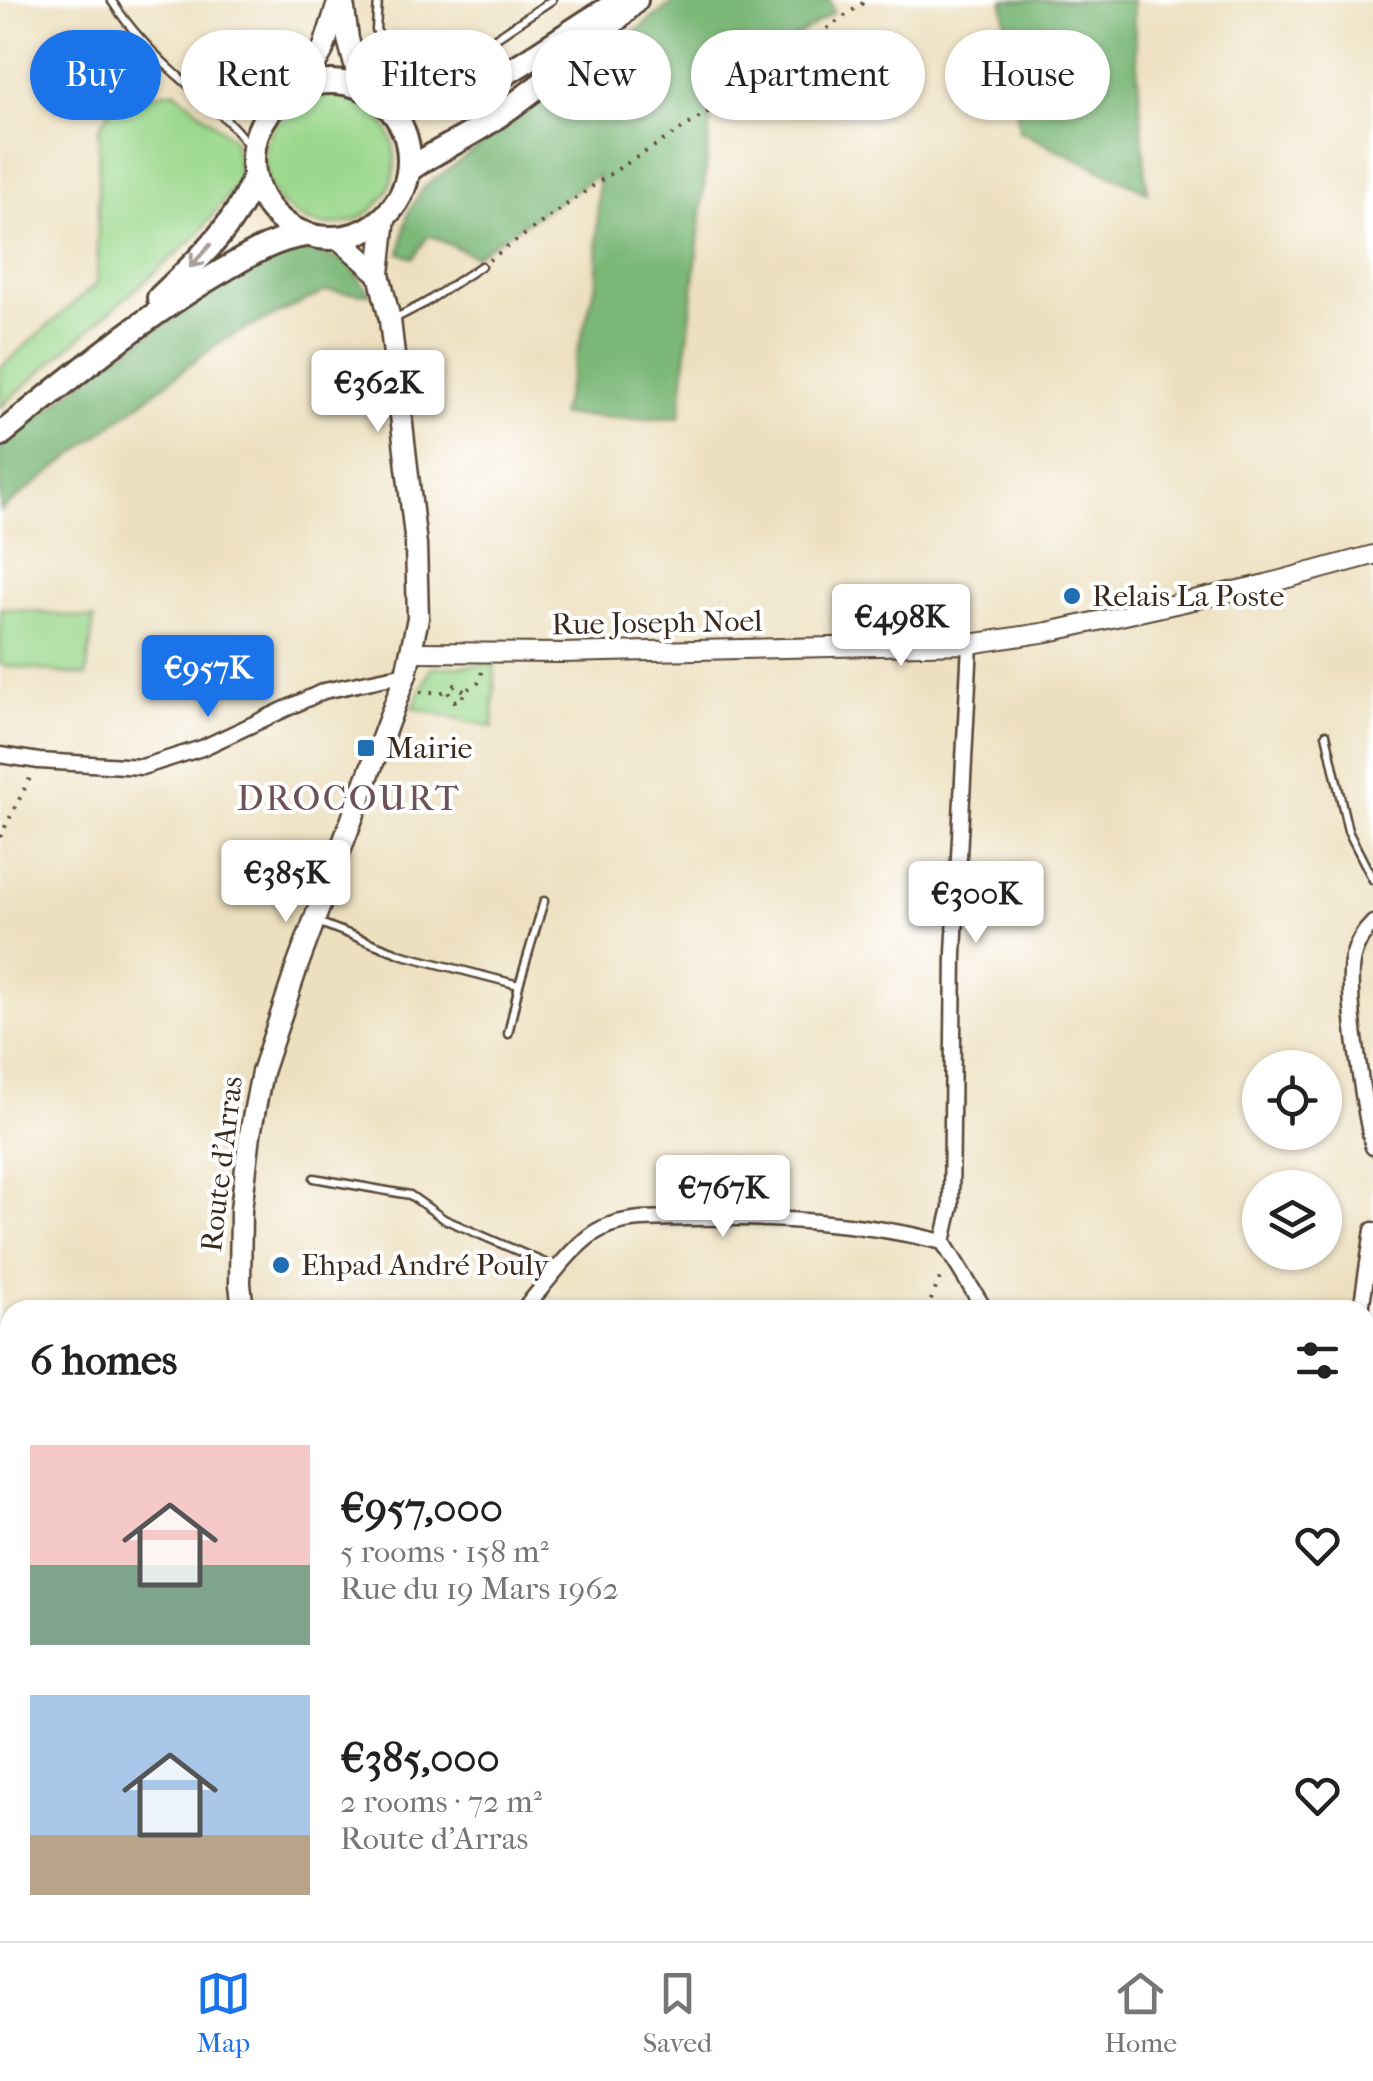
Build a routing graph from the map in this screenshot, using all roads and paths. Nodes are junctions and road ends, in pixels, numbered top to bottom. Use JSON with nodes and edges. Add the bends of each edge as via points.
{"nodes":[{"id":1,"x":111,"y":0,"type":"edge"},
{"id":2,"x":341,"y":0,"type":"edge"},
{"id":3,"x":378,"y":0,"type":"edge"},
{"id":4,"x":552,"y":0,"type":"edge"},
{"id":5,"x":623,"y":0,"type":"edge"},
{"id":6,"x":636,"y":0,"type":"edge"},
{"id":7,"x":866,"y":0,"type":"edge"},
{"id":8,"x":347,"y":30,"type":"edge"},
{"id":9,"x":326,"y":42,"type":"edge"},
{"id":10,"x":512,"y":70,"type":"edge"},
{"id":11,"x":181,"y":79,"type":"edge"},
{"id":12,"x":228,"y":120,"type":"edge"},
{"id":13,"x":264,"y":120,"type":"edge"},
{"id":14,"x":396,"y":120,"type":"edge"},
{"id":15,"x":253,"y":152,"type":"junction"},
{"id":16,"x":254,"y":176,"type":"junction"},
{"id":17,"x":414,"y":177,"type":"junction"},
{"id":18,"x":394,"y":214,"type":"junction"},
{"id":19,"x":305,"y":235,"type":"junction"},
{"id":20,"x":338,"y":238,"type":"junction"},
{"id":21,"x":481,"y":266,"type":"joint"},
{"id":22,"x":379,"y":274,"type":"junction"},
{"id":23,"x":390,"y":320,"type":"junction"},
{"id":24,"x":112,"y":344,"type":"junction"},
{"id":25,"x":0,"y":435,"type":"edge"},
{"id":26,"x":1373,"y":555,"type":"edge"},
{"id":27,"x":970,"y":644,"type":"junction"},
{"id":28,"x":412,"y":652,"type":"junction"},
{"id":29,"x":483,"y":653,"type":"junction"},
{"id":30,"x":403,"y":683,"type":"junction"},
{"id":31,"x":464,"y":691,"type":"junction"},
{"id":32,"x":448,"y":692,"type":"junction"},
{"id":33,"x":1326,"y":734,"type":"dead end"},
{"id":34,"x":0,"y":755,"type":"edge"},
{"id":35,"x":38,"y":761,"type":"junction"},
{"id":36,"x":0,"y":837,"type":"edge"},
{"id":37,"x":1373,"y":880,"type":"edge"},
{"id":38,"x":544,"y":901,"type":"dead end"},
{"id":39,"x":314,"y":920,"type":"junction"},
{"id":40,"x":1373,"y":923,"type":"edge"},
{"id":41,"x":519,"y":985,"type":"junction"},
{"id":42,"x":508,"y":1034,"type":"dead end"},
{"id":43,"x":1373,"y":1147,"type":"edge"},
{"id":44,"x":314,"y":1178,"type":"dead end"},
{"id":45,"x":1373,"y":1230,"type":"edge"},
{"id":46,"x":944,"y":1242,"type":"junction"},
{"id":47,"x":953,"y":1261,"type":"junction"},
{"id":48,"x":559,"y":1269,"type":"junction"},
{"id":49,"x":242,"y":1300,"type":"edge"},
{"id":50,"x":532,"y":1300,"type":"edge"},
{"id":51,"x":931,"y":1300,"type":"edge"},
{"id":52,"x":978,"y":1300,"type":"edge"},
{"id":53,"x":1363,"y":1300,"type":"edge"}],
"edges":[{"from":1,"to":11,"type":"lane"},
{"from":2,"to":8,"type":"main road"},
{"from":2,"to":9,"type":"main road"},
{"from":3,"to":4,"type":"lane","via":[[376,30],[393,54],[426,65],[464,60]]},
{"from":5,"to":10,"type":"main road"},
{"from":6,"to":17,"type":"main road","via":[[485,125],[439,148]]},
{"from":7,"to":21,"type":"path"},
{"from":12,"to":15,"type":"lane"},
{"from":13,"to":15,"type":"main road"},
{"from":14,"to":17,"type":"main road"},
{"from":15,"to":16,"type":"main road"},
{"from":16,"to":19,"type":"main road","via":[[275,216]]},
{"from":16,"to":24,"type":"main road","one_way":true,"via":[[248,196],[219,234]]},
{"from":17,"to":18,"type":"path"},
{"from":17,"to":18,"type":"main road"},
{"from":18,"to":20,"type":"main road"},
{"from":18,"to":22,"type":"main road","name":"Route d'Arras"},
{"from":19,"to":20,"type":"main road"},
{"from":19,"to":24,"type":"main road","via":[[268,245],[202,282]]},
{"from":20,"to":22,"type":"main road"},
{"from":21,"to":23,"type":"lane"},
{"from":22,"to":23,"type":"main road","name":"Route d'Arras"},
{"from":23,"to":28,"type":"main road","name":"Route d'Arras","via":[[416,544]]},
{"from":24,"to":25,"type":"main road"},
{"from":26,"to":27,"type":"street","name":"Rue Joseph Noel","via":[[1266,584]]},
{"from":27,"to":29,"type":"street","name":"Rue Joseph Noel"},
{"from":27,"to":46,"type":"street","via":[[954,953],[951,1207]]},
{"from":28,"to":29,"type":"street","name":"Rue Joseph Noel"},
{"from":28,"to":30,"type":"main road","name":"Route d'Arras"},
{"from":29,"to":31,"type":"path","via":[[481,678]]},
{"from":30,"to":32,"type":"path"},
{"from":30,"to":35,"type":"street","via":[[324,691],[202,748],[142,767]]},
{"from":30,"to":39,"type":"main road","name":"Route d'Arras"},
{"from":31,"to":32,"type":"path","via":[[457,685]]},
{"from":31,"to":32,"type":"path","via":[[457,701]]},
{"from":33,"to":37,"type":"lane","via":[[1348,831]]},
{"from":34,"to":35,"type":"street"},
{"from":35,"to":36,"type":"path"},
{"from":38,"to":41,"type":"lane"},
{"from":39,"to":41,"type":"lane","via":[[404,955]]},
{"from":39,"to":49,"type":"main road","name":"Route d'Arras","via":[[268,1051],[250,1134],[241,1210]]},
{"from":40,"to":43,"type":"street","via":[[1352,958],[1352,995]]},
{"from":41,"to":42,"type":"lane"},
{"from":44,"to":48,"type":"lane","via":[[410,1195],[444,1219]]},
{"from":45,"to":53,"type":"street"},
{"from":46,"to":47,"type":"street"},
{"from":46,"to":48,"type":"street","via":[[776,1217],[635,1219],[602,1228]]},
{"from":47,"to":51,"type":"path"},
{"from":47,"to":52,"type":"street"},
{"from":48,"to":50,"type":"street"}]}
